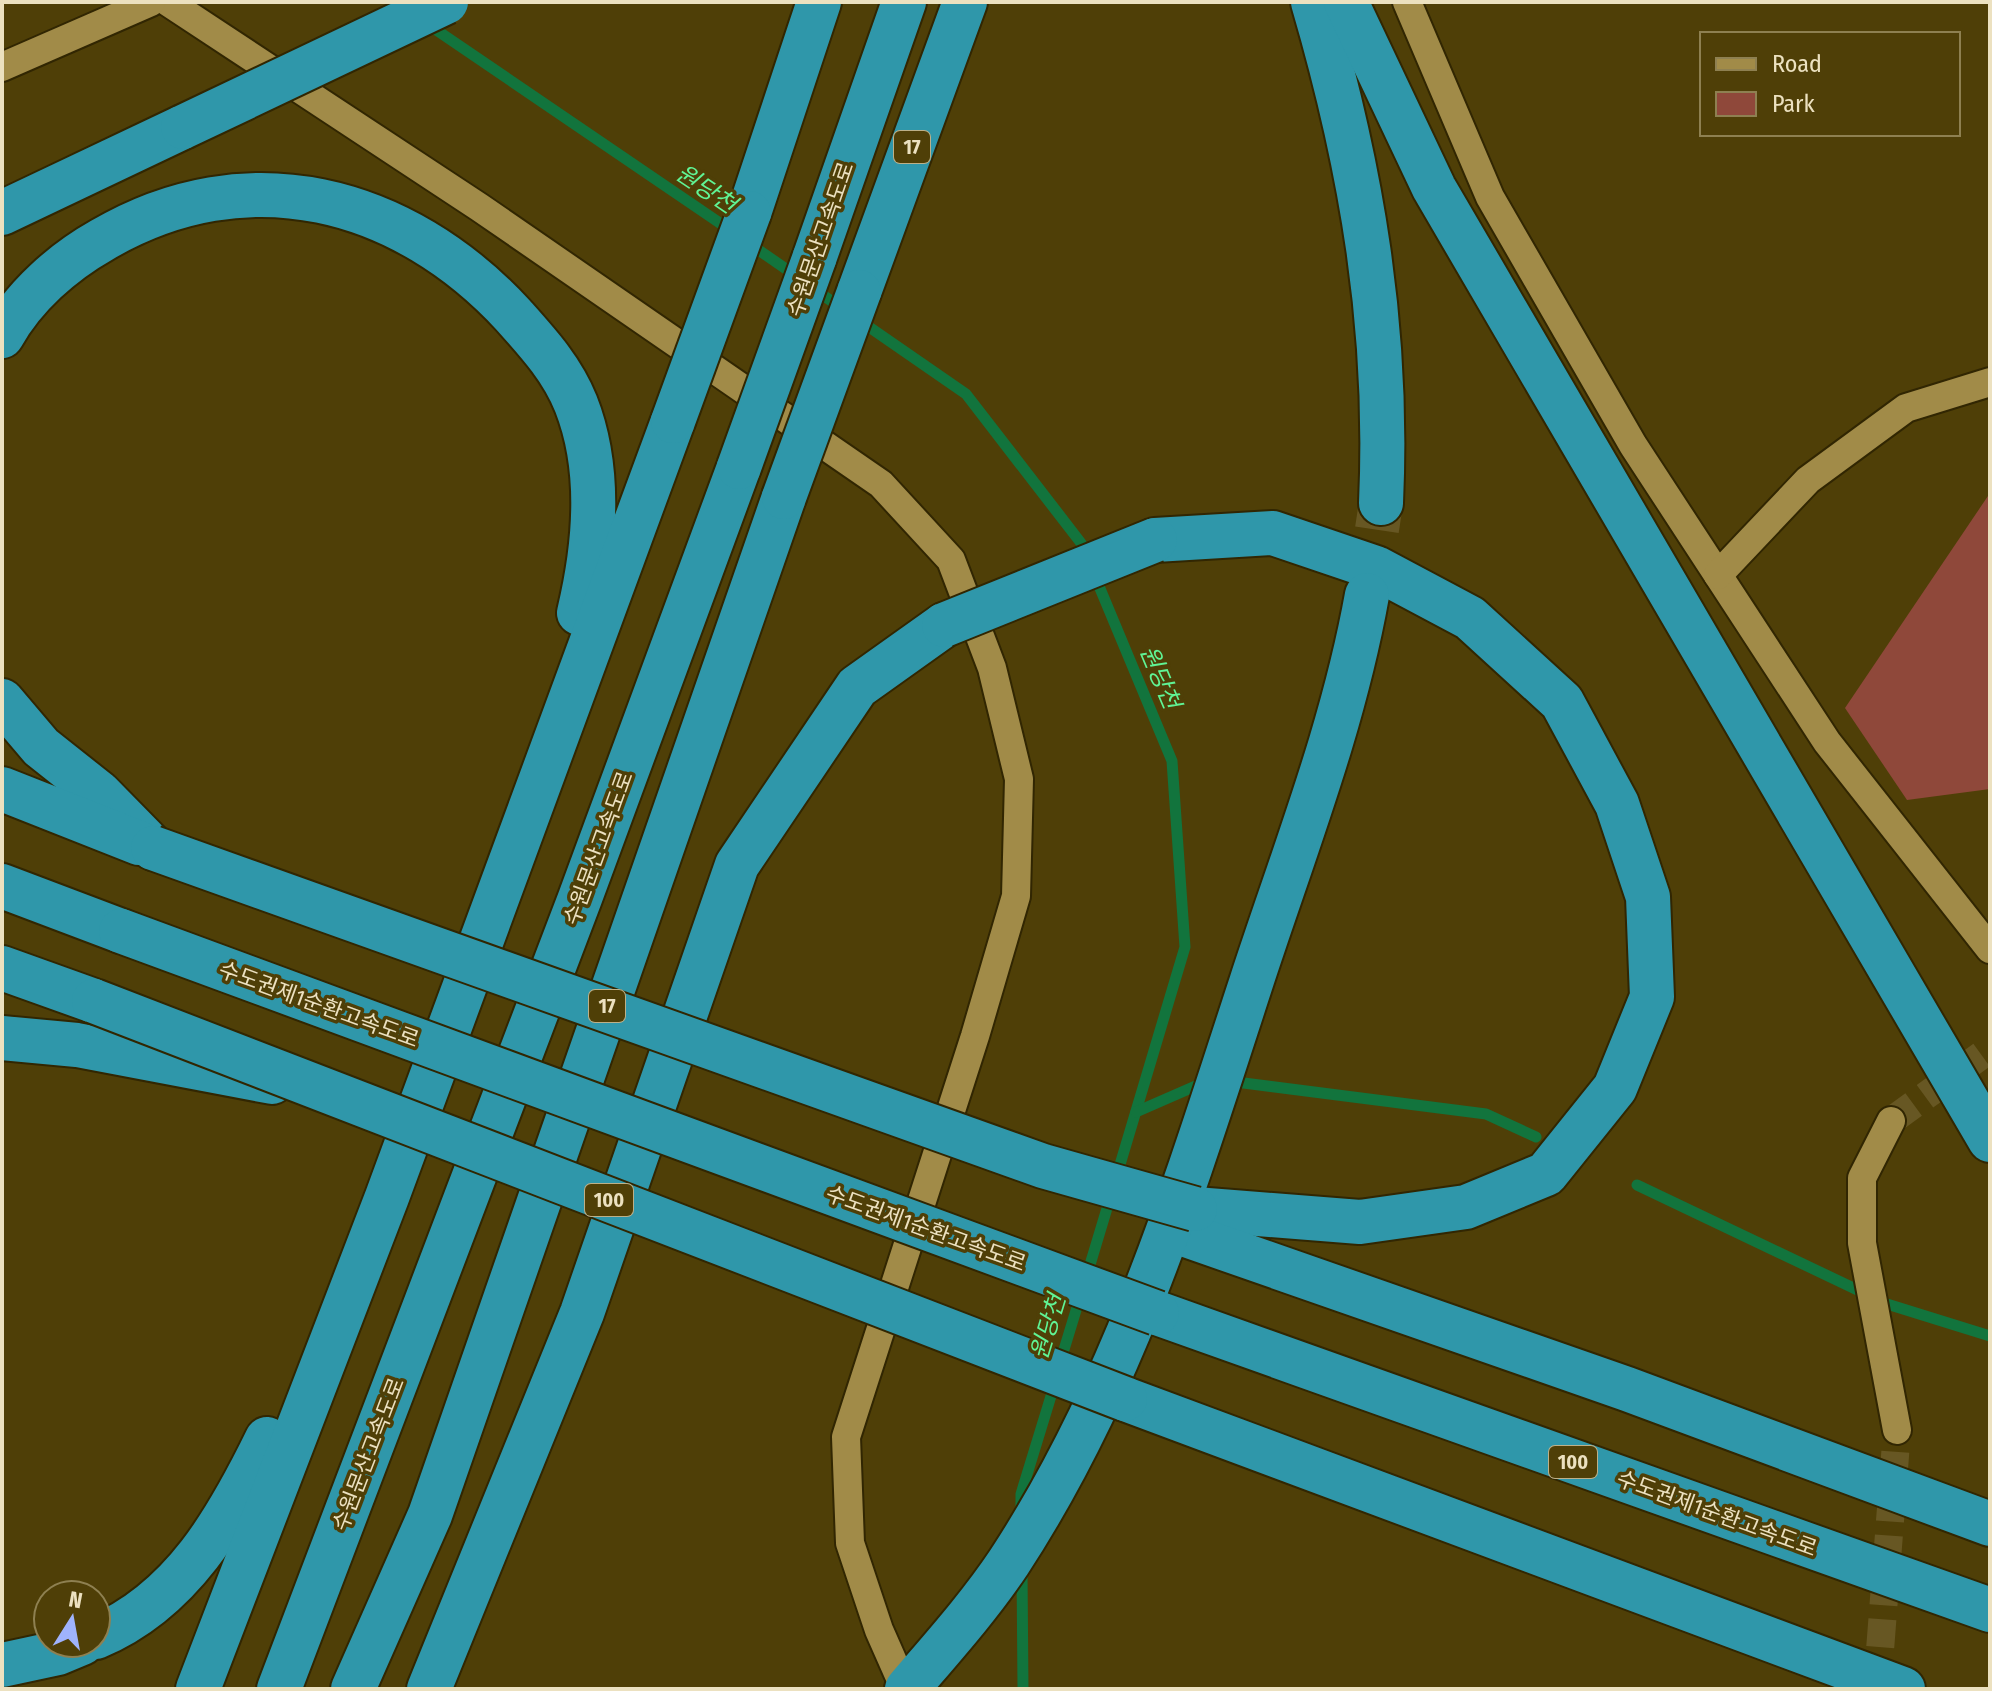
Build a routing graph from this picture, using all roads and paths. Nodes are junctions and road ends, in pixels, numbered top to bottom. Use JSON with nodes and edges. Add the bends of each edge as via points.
{"nodes":[{"id":1,"x":151,"y":2,"type":"edge"},
{"id":2,"x":168,"y":2,"type":"edge"},
{"id":3,"x":446,"y":2,"type":"edge"},
{"id":4,"x":819,"y":2,"type":"edge"},
{"id":5,"x":904,"y":2,"type":"edge"},
{"id":6,"x":965,"y":2,"type":"edge"},
{"id":7,"x":1313,"y":2,"type":"edge"},
{"id":8,"x":1346,"y":2,"type":"edge"},
{"id":9,"x":1407,"y":2,"type":"edge"},
{"id":10,"x":2,"y":67,"type":"edge"},
{"id":11,"x":2,"y":213,"type":"edge"},
{"id":12,"x":2,"y":336,"type":"edge"},
{"id":13,"x":1990,"y":382,"type":"edge"},
{"id":14,"x":1381,"y":503,"type":"tunnel mouth"},
{"id":15,"x":1718,"y":575,"type":"junction"},
{"id":16,"x":1367,"y":595,"type":"tunnel mouth"},
{"id":17,"x":2,"y":701,"type":"edge"},
{"id":18,"x":2,"y":789,"type":"edge"},
{"id":19,"x":153,"y":848,"type":"junction"},
{"id":20,"x":502,"y":876,"type":"junction"},
{"id":21,"x":2,"y":886,"type":"edge"},
{"id":22,"x":1990,"y":948,"type":"edge"},
{"id":23,"x":2,"y":968,"type":"edge"},
{"id":24,"x":2,"y":1038,"type":"edge"},
{"id":25,"x":333,"y":1094,"type":"junction"},
{"id":26,"x":1891,"y":1121,"type":"tunnel mouth"},
{"id":27,"x":1990,"y":1140,"type":"edge"},
{"id":28,"x":387,"y":1197,"type":"junction"},
{"id":29,"x":1190,"y":1222,"type":"junction"},
{"id":30,"x":1897,"y":1430,"type":"tunnel mouth"},
{"id":31,"x":1990,"y":1524,"type":"edge"},
{"id":32,"x":1990,"y":1610,"type":"edge"},
{"id":33,"x":112,"y":1630,"type":"edge"},
{"id":34,"x":32,"y":1659,"type":"edge"},
{"id":35,"x":2,"y":1665,"type":"edge"},
{"id":36,"x":198,"y":1689,"type":"edge"},
{"id":37,"x":279,"y":1689,"type":"edge"},
{"id":38,"x":353,"y":1689,"type":"edge"},
{"id":39,"x":429,"y":1689,"type":"edge"},
{"id":40,"x":906,"y":1689,"type":"edge"},
{"id":41,"x":1903,"y":1689,"type":"edge"}],
"edges":[{"from":1,"to":10,"type":"street"},
{"from":2,"to":40,"type":"street","via":[[479,207],[881,484],[951,560],[992,668],[1019,779],[1016,896],[846,1437],[850,1543],[879,1630]]},
{"from":3,"to":11,"type":"highway","bridge":true},
{"from":4,"to":20,"type":"highway","bridge":true,"via":[[749,213]]},
{"from":5,"to":37,"type":"highway","name":"수원문산고속도로","bridge":true,"via":[[575,913]]},
{"from":6,"to":38,"type":"highway","number":"17","bridge":true,"via":[[784,497],[430,1515]]},
{"from":7,"to":14,"type":"highway","via":[[1372,255],[1381,350]]},
{"from":8,"to":27,"type":"highway","via":[[1434,188]]},
{"from":9,"to":15,"type":"street","via":[[1490,197],[1633,445]]},
{"from":12,"to":20,"type":"highway","via":[[42,286],[109,236],[159,213],[248,195],[350,207],[443,251],[486,286],[561,372],[580,419],[594,507],[588,574],[572,645]]},
{"from":13,"to":15,"type":"street","via":[[1906,408],[1808,480]]},
{"from":15,"to":22,"type":"street","via":[[1827,742]]},
{"from":16,"to":40,"type":"highway","via":[[1336,730],[1153,1275],[1046,1502],[999,1575]]},
{"from":17,"to":19,"type":"highway","via":[[41,747],[99,793]]},
{"from":18,"to":19,"type":"highway"},
{"from":19,"to":29,"type":"highway","bridge":true},
{"from":20,"to":28,"type":"highway"},
{"from":21,"to":32,"type":"highway","name":"수도권제1순환고속도로","number":"100","bridge":true,"via":[[1157,1313]]},
{"from":23,"to":25,"type":"highway","number":"100","bridge":true},
{"from":24,"to":25,"type":"highway","bridge":true,"via":[[77,1045]]},
{"from":25,"to":41,"type":"highway","number":"100","bridge":true,"via":[[1125,1399]]},
{"from":26,"to":30,"type":"street","via":[[1862,1178],[1862,1243]]},
{"from":28,"to":33,"type":"highway","via":[[234,1507],[201,1555],[158,1599]]},
{"from":28,"to":36,"type":"highway"},
{"from":29,"to":31,"type":"highway"},
{"from":29,"to":39,"type":"highway","bridge":true,"via":[[1360,1222],[1466,1207],[1546,1174],[1615,1088],[1652,997],[1648,897],[1617,804],[1562,702],[1470,618],[1376,568],[1273,533],[1155,540],[944,625],[857,687],[737,865],[582,1313]]},
{"from":34,"to":35,"type":"highway"}]}
